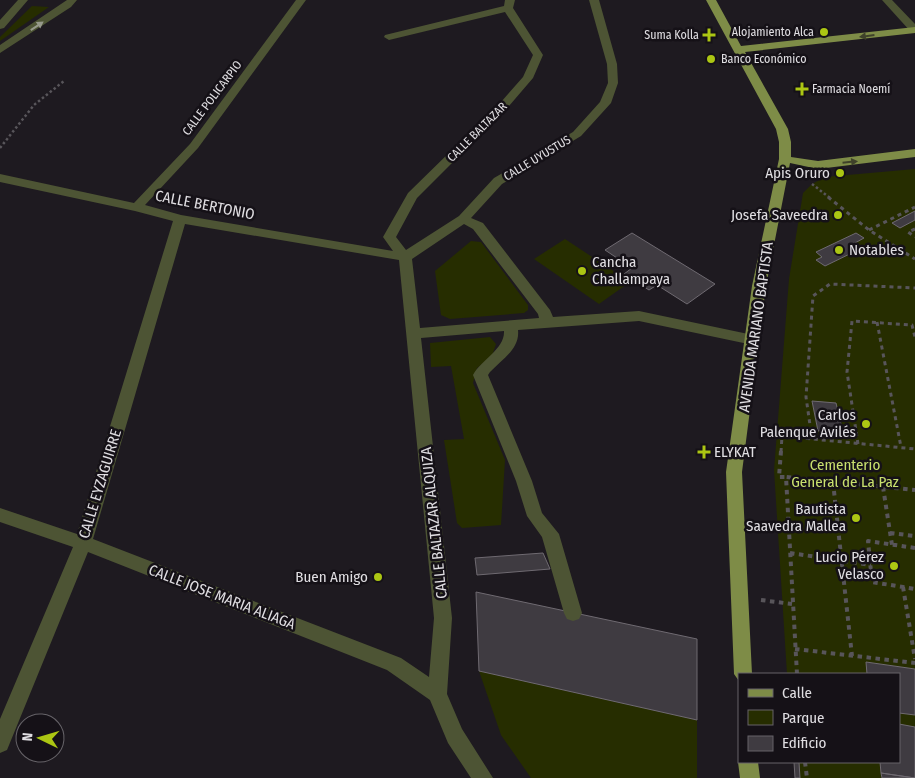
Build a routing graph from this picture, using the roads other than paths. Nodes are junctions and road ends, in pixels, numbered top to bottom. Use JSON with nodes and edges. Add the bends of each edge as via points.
{"nodes":[{"id":1,"x":23,"y":0,"type":"edge"},
{"id":2,"x":72,"y":0,"type":"edge"},
{"id":3,"x":301,"y":0,"type":"edge"},
{"id":4,"x":594,"y":0,"type":"edge"},
{"id":5,"x":711,"y":0,"type":"edge"},
{"id":6,"x":887,"y":0,"type":"edge"},
{"id":7,"x":509,"y":4,"type":"edge"},
{"id":8,"x":0,"y":26,"type":"edge"},
{"id":9,"x":915,"y":30,"type":"edge"},
{"id":10,"x":389,"y":37,"type":"dead end"},
{"id":11,"x":738,"y":49,"type":"junction"},
{"id":12,"x":0,"y":50,"type":"edge"},
{"id":13,"x":915,"y":153,"type":"edge"},
{"id":14,"x":785,"y":159,"type":"junction"},
{"id":15,"x":0,"y":178,"type":"edge"},
{"id":16,"x":137,"y":207,"type":"junction"},
{"id":17,"x":180,"y":219,"type":"junction"},
{"id":18,"x":463,"y":219,"type":"junction"},
{"id":19,"x":405,"y":257,"type":"junction"},
{"id":20,"x":547,"y":322,"type":"junction"},
{"id":21,"x":511,"y":325,"type":"junction"},
{"id":22,"x":414,"y":334,"type":"junction"},
{"id":23,"x":753,"y":340,"type":"junction"},
{"id":24,"x":0,"y":515,"type":"edge"},
{"id":25,"x":83,"y":543,"type":"junction"},
{"id":26,"x":573,"y":613,"type":"dead end"},
{"id":27,"x":743,"y":673,"type":"edge"},
{"id":28,"x":437,"y":694,"type":"junction"},
{"id":29,"x":0,"y":742,"type":"edge"},
{"id":30,"x":748,"y":763,"type":"edge"},
{"id":31,"x":482,"y":778,"type":"edge"},
{"id":32,"x":750,"y":778,"type":"edge"}],
"edges":[{"from":1,"to":8,"type":"street"},
{"from":12,"to":2,"type":"street","one_way":true},
{"from":3,"to":16,"type":"street","name":"CALLE POLICARPIO","via":[[194,146]]},
{"from":4,"to":18,"type":"street","name":"CALLE UYUSTUS","via":[[612,64],[613,83],[605,103],[577,134],[498,181]]},
{"from":5,"to":11,"type":"main road","name":"AVENIDA MARIANO BAPTISTA"},
{"from":6,"to":9,"type":"street"},
{"from":7,"to":10,"type":"street"},
{"from":7,"to":19,"type":"street","name":"CALLE BALTAZAR","via":[[538,55],[535,66],[505,104],[412,196],[389,237]]},
{"from":9,"to":11,"type":"main road","one_way":true},
{"from":11,"to":14,"type":"main road","name":"AVENIDA MARIANO BAPTISTA","via":[[782,129]]},
{"from":14,"to":13,"type":"main road","one_way":true,"via":[[818,165]]},
{"from":14,"to":23,"type":"main road","name":"AVENIDA MARIANO BAPTISTA","via":[[759,286]]},
{"from":15,"to":16,"type":"street","name":"CALLE BERTONIO"},
{"from":16,"to":17,"type":"street","name":"CALLE BERTONIO"},
{"from":17,"to":19,"type":"street","name":"CALLE BERTONIO"},
{"from":17,"to":25,"type":"street","name":"CALLE EYZAGUIRRE"},
{"from":18,"to":19,"type":"street","name":"CALLE UYUSTUS"},
{"from":18,"to":20,"type":"street","via":[[478,226],[545,313]]},
{"from":19,"to":22,"type":"street","name":"CALLE BALTAZAR ALQUIZA"},
{"from":20,"to":21,"type":"street"},
{"from":20,"to":23,"type":"street","via":[[639,316]]},
{"from":21,"to":22,"type":"street"},
{"from":21,"to":26,"type":"street","via":[[513,336],[508,346],[480,375],[535,516],[550,534]]},
{"from":22,"to":28,"type":"street","name":"CALLE BALTAZAR ALQUIZA","via":[[443,618]]},
{"from":23,"to":27,"type":"main road","name":"AVENIDA MARIANO BAPTISTA","via":[[734,472]]},
{"from":24,"to":25,"type":"street","name":"CALLE JOSE MARIA ALIAGA"},
{"from":25,"to":28,"type":"street","name":"CALLE JOSE MARIA ALIAGA","via":[[394,664]]},
{"from":25,"to":29,"type":"street","name":"CALLE EYZAGUIRRE"},
{"from":28,"to":31,"type":"street","name":"CALLE BALTAZAR ALQUIZA","via":[[454,736]]},
{"from":30,"to":32,"type":"main road"}]}
